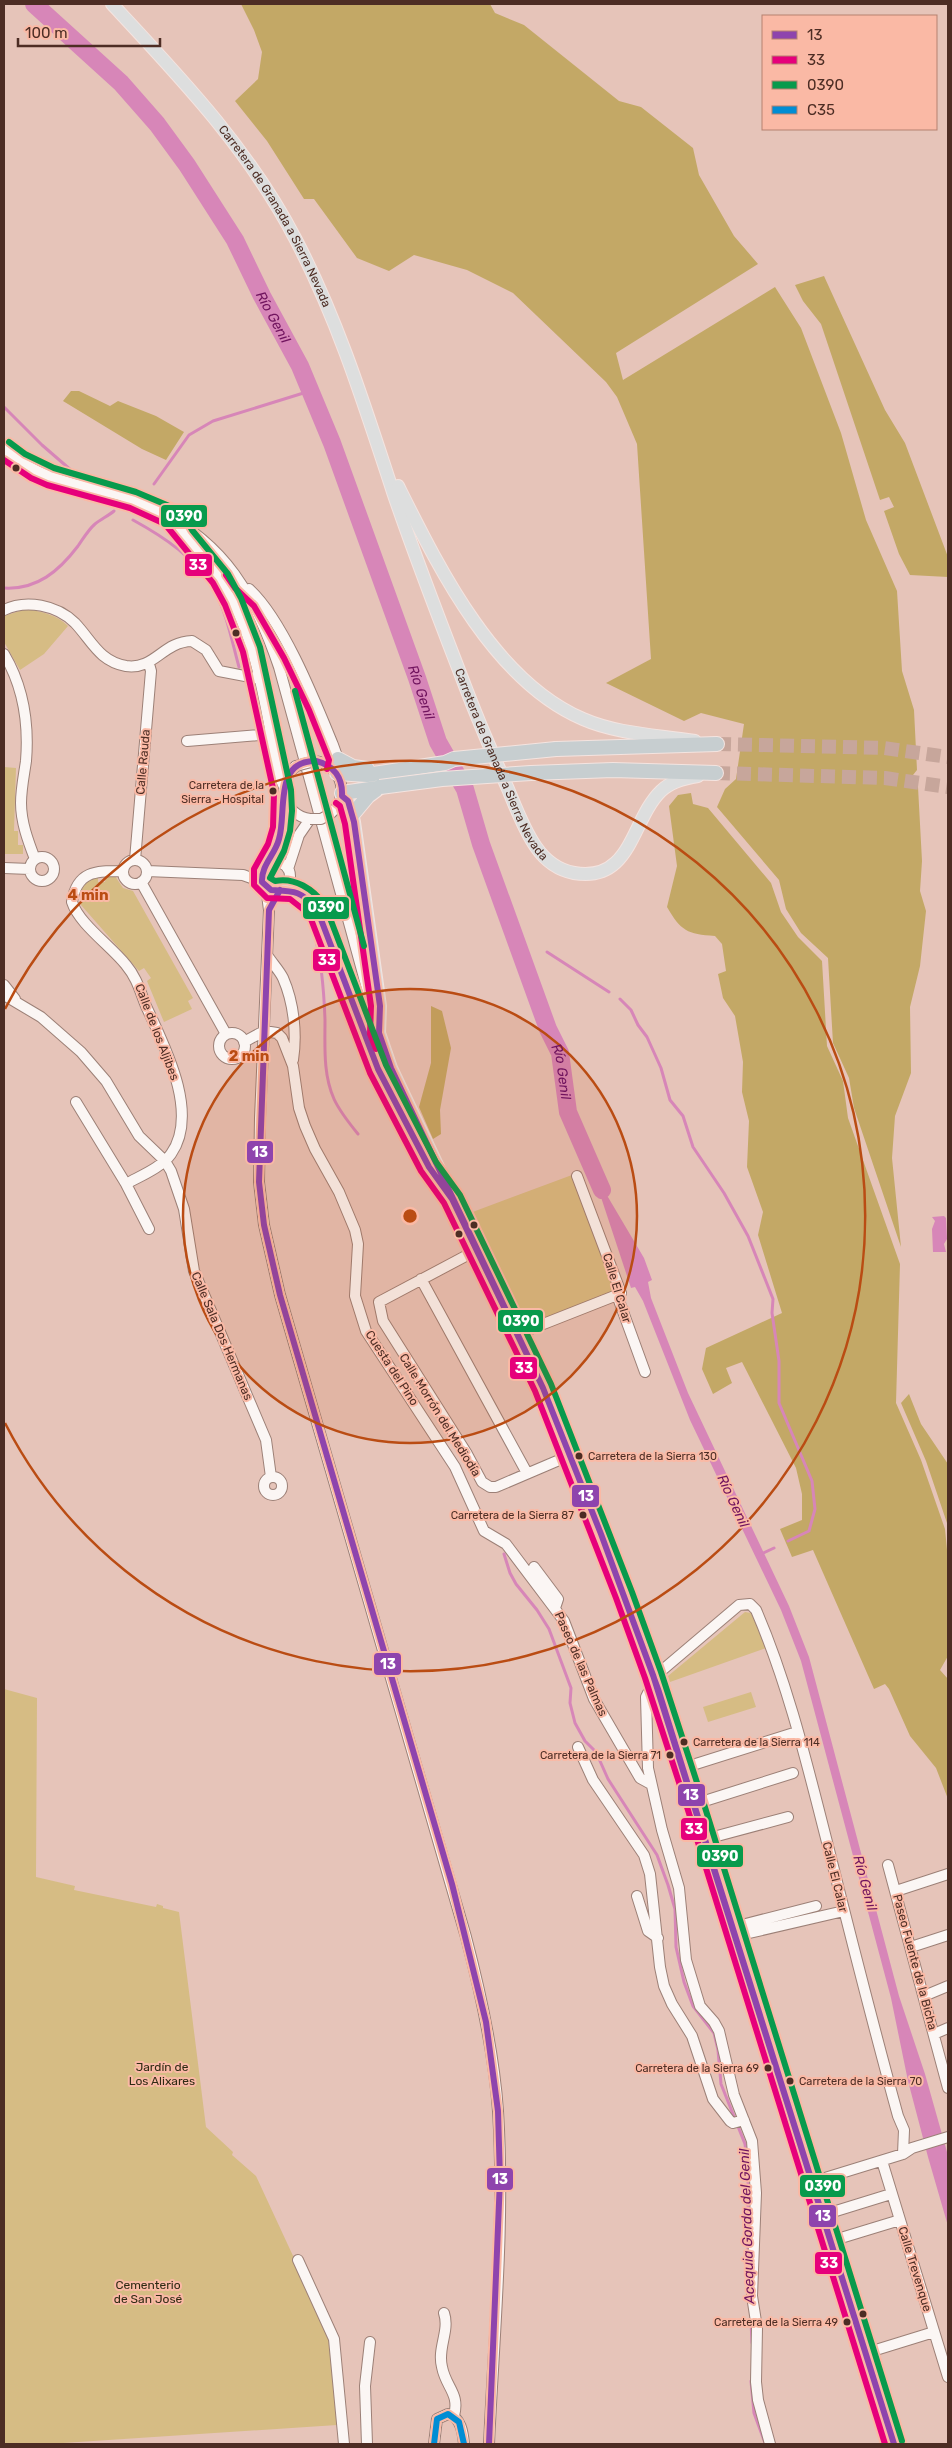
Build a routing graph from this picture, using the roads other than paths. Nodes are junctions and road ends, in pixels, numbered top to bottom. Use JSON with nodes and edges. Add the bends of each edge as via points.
{"nodes":[{"id":1,"x":112,"y":4,"type":"edge"},
{"id":2,"x":4,"y":449,"type":"edge"},
{"id":3,"x":385,"y":462,"type":"junction"},
{"id":4,"x":176,"y":520,"type":"junction"},
{"id":5,"x":241,"y":582,"type":"junction"},
{"id":6,"x":4,"y":610,"type":"edge"},
{"id":7,"x":4,"y":654,"type":"edge"},
{"id":8,"x":149,"y":664,"type":"junction"},
{"id":9,"x":260,"y":679,"type":"junction"},
{"id":10,"x":271,"y":734,"type":"junction"},
{"id":11,"x":187,"y":741,"type":"dead end"},
{"id":12,"x":717,"y":744,"type":"joint"},
{"id":13,"x":337,"y":768,"type":"junction"},
{"id":14,"x":716,"y":773,"type":"joint"},
{"id":15,"x":378,"y":777,"type":"junction"},
{"id":16,"x":284,"y":787,"type":"junction"},
{"id":17,"x":342,"y":794,"type":"junction"},
{"id":18,"x":284,"y":798,"type":"junction"},
{"id":19,"x":352,"y":814,"type":"junction"},
{"id":20,"x":310,"y":820,"type":"junction"},
{"id":21,"x":35,"y":859,"type":"junction"},
{"id":22,"x":135,"y":860,"type":"junction"},
{"id":23,"x":266,"y":866,"type":"junction"},
{"id":24,"x":4,"y":868,"type":"edge"},
{"id":25,"x":30,"y":869,"type":"junction"},
{"id":26,"x":288,"y":869,"type":"junction"},
{"id":27,"x":123,"y":871,"type":"junction"},
{"id":28,"x":147,"y":871,"type":"junction"},
{"id":29,"x":243,"y":875,"type":"junction"},
{"id":30,"x":141,"y":882,"type":"junction"},
{"id":31,"x":264,"y":885,"type":"junction"},
{"id":32,"x":282,"y":889,"type":"junction"},
{"id":33,"x":269,"y":910,"type":"junction"},
{"id":34,"x":267,"y":955,"type":"junction"},
{"id":35,"x":4,"y":985,"type":"edge"},
{"id":36,"x":4,"y":996,"type":"edge"},
{"id":37,"x":17,"y":1001,"type":"junction"},
{"id":38,"x":264,"y":1032,"type":"junction"},
{"id":39,"x":379,"y":1033,"type":"junction"},
{"id":40,"x":226,"y":1034,"type":"junction"},
{"id":41,"x":244,"y":1042,"type":"junction"},
{"id":42,"x":292,"y":1066,"type":"junction"},
{"id":43,"x":76,"y":1102,"type":"dead end"},
{"id":44,"x":165,"y":1161,"type":"junction"},
{"id":45,"x":577,"y":1176,"type":"dead end"},
{"id":46,"x":126,"y":1184,"type":"junction"},
{"id":47,"x":452,"y":1199,"type":"junction"},
{"id":48,"x":149,"y":1229,"type":"dead end"},
{"id":49,"x":478,"y":1250,"type":"junction"},
{"id":50,"x":421,"y":1279,"type":"junction"},
{"id":51,"x":617,"y":1295,"type":"junction"},
{"id":52,"x":518,"y":1334,"type":"junction"},
{"id":53,"x":645,"y":1372,"type":"dead end"},
{"id":54,"x":571,"y":1455,"type":"junction"},
{"id":55,"x":527,"y":1473,"type":"junction"},
{"id":56,"x":270,"y":1477,"type":"dead end"},
{"id":57,"x":534,"y":1567,"type":"dead end"},
{"id":58,"x":555,"y":1608,"type":"junction"},
{"id":59,"x":653,"y":1675,"type":"junction"},
{"id":60,"x":658,"y":1689,"type":"junction"},
{"id":61,"x":797,"y":1732,"type":"junction"},
{"id":62,"x":578,"y":1747,"type":"dead end"},
{"id":63,"x":683,"y":1768,"type":"junction"},
{"id":64,"x":793,"y":1773,"type":"dead end"},
{"id":65,"x":651,"y":1784,"type":"junction"},
{"id":66,"x":695,"y":1804,"type":"junction"},
{"id":67,"x":788,"y":1817,"type":"dead end"},
{"id":68,"x":706,"y":1840,"type":"junction"},
{"id":69,"x":888,"y":1865,"type":"dead end"},
{"id":70,"x":948,"y":1875,"type":"edge"},
{"id":71,"x":896,"y":1892,"type":"junction"},
{"id":72,"x":637,"y":1896,"type":"dead end"},
{"id":73,"x":816,"y":1906,"type":"dead end"},
{"id":74,"x":844,"y":1911,"type":"junction"},
{"id":75,"x":735,"y":1931,"type":"junction"},
{"id":76,"x":948,"y":1935,"type":"edge"},
{"id":77,"x":658,"y":1938,"type":"junction"},
{"id":78,"x":911,"y":1947,"type":"junction"},
{"id":79,"x":948,"y":1986,"type":"edge"},
{"id":80,"x":924,"y":1996,"type":"junction"},
{"id":81,"x":948,"y":2028,"type":"edge"},
{"id":82,"x":934,"y":2034,"type":"junction"},
{"id":83,"x":948,"y":2086,"type":"edge"},
{"id":84,"x":739,"y":2121,"type":"junction"},
{"id":85,"x":948,"y":2137,"type":"edge"},
{"id":86,"x":948,"y":2144,"type":"edge"},
{"id":87,"x":909,"y":2152,"type":"junction"},
{"id":88,"x":882,"y":2161,"type":"junction"},
{"id":89,"x":812,"y":2182,"type":"junction"},
{"id":90,"x":892,"y":2194,"type":"junction"},
{"id":91,"x":822,"y":2215,"type":"junction"},
{"id":92,"x":900,"y":2220,"type":"junction"},
{"id":93,"x":831,"y":2241,"type":"junction"},
{"id":94,"x":298,"y":2260,"type":"dead end"},
{"id":95,"x":444,"y":2313,"type":"dead end"},
{"id":96,"x":934,"y":2332,"type":"junction"},
{"id":97,"x":370,"y":2342,"type":"dead end"},
{"id":98,"x":866,"y":2354,"type":"junction"},
{"id":99,"x":948,"y":2377,"type":"edge"},
{"id":100,"x":454,"y":2416,"type":"junction"},
{"id":101,"x":344,"y":2444,"type":"edge"},
{"id":102,"x":367,"y":2444,"type":"edge"},
{"id":103,"x":434,"y":2444,"type":"edge"},
{"id":104,"x":464,"y":2444,"type":"edge"},
{"id":105,"x":489,"y":2444,"type":"edge"},
{"id":106,"x":770,"y":2444,"type":"edge"},
{"id":107,"x":894,"y":2444,"type":"edge"}],
"edges":[{"from":1,"to":3,"type":"main road","name":"Carretera de Granada a Sierra Nevada","via":[[219,122],[274,200],[311,269]]},
{"from":2,"to":4,"type":"street","via":[[42,474],[64,483],[117,494]]},
{"from":3,"to":12,"type":"main road","name":"Carretera de Granada a Sierra Nevada","via":[[464,604],[501,654],[539,694],[598,724]]},
{"from":3,"to":14,"type":"main road","name":"Carretera de Granada a Sierra Nevada","via":[[482,730],[532,840],[547,860],[562,870],[582,874],[610,867],[625,854],[652,803],[664,789],[687,778]]},
{"from":4,"to":5,"type":"street","via":[[219,554]]},
{"from":4,"to":9,"type":"street","via":[[184,535],[220,577],[248,640]]},
{"from":5,"to":13,"type":"street","via":[[261,600],[292,654],[317,706]]},
{"from":5,"to":39,"type":"street","via":[[260,615],[279,667]]},
{"from":6,"to":8,"type":"street","via":[[19,605],[48,607],[75,623],[104,658],[129,666]]},
{"from":7,"to":21,"type":"street","via":[[14,672],[25,719],[27,739],[21,803],[23,824]]},
{"from":8,"to":9,"type":"street","via":[[172,645],[192,641],[206,650],[219,670]]},
{"from":8,"to":22,"type":"street","name":"Calle Rauda"},
{"from":9,"to":10,"type":"street"},
{"from":10,"to":11,"type":"street"},
{"from":10,"to":16,"type":"street","via":[[278,774]]},
{"from":12,"to":15,"type":"highway","bridge":true,"via":[[556,749],[454,760]]},
{"from":13,"to":15,"type":"highway","via":[[356,775]]},
{"from":13,"to":16,"type":"street","bridge":true,"via":[[315,761],[296,766]]},
{"from":13,"to":17,"type":"street"},
{"from":14,"to":15,"type":"highway","bridge":true,"via":[[560,771],[442,779]]},
{"from":15,"to":17,"type":"highway"},
{"from":15,"to":19,"type":"highway","via":[[368,796]]},
{"from":16,"to":18,"type":"street"},
{"from":17,"to":19,"type":"main road"},
{"from":17,"to":20,"type":"street","bridge":true,"via":[[330,814]]},
{"from":18,"to":20,"type":"street","via":[[293,812]]},
{"from":18,"to":23,"type":"street","via":[[280,837]]},
{"from":19,"to":39,"type":"main road","via":[[380,1006]]},
{"from":20,"to":26,"type":"street","via":[[297,840]]},
{"from":21,"to":25,"type":"street"},
{"from":21,"to":25,"type":"street","via":[[43,856],[50,860],[54,867],[53,875],[38,881]]},
{"from":22,"to":27,"type":"street","via":[[128,862]]},
{"from":22,"to":28,"type":"street","via":[[145,864]]},
{"from":23,"to":26,"type":"street","via":[[279,862]]},
{"from":23,"to":29,"type":"street"},
{"from":23,"to":31,"type":"street","via":[[262,873]]},
{"from":24,"to":25,"type":"street"},
{"from":26,"to":32,"type":"street","via":[[290,880]]},
{"from":27,"to":30,"type":"street","via":[[130,883]]},
{"from":27,"to":44,"type":"street","name":"Calle de los Aljibes","via":[[96,871],[88,875],[76,886],[72,902],[81,919],[114,950],[137,979],[172,1063],[178,1088],[180,1125],[172,1153]]},
{"from":28,"to":29,"type":"street"},
{"from":28,"to":30,"type":"street"},
{"from":29,"to":31,"type":"street"},
{"from":30,"to":40,"type":"street"},
{"from":31,"to":32,"type":"street","via":[[271,890]]},
{"from":31,"to":33,"type":"street"},
{"from":32,"to":33,"type":"street"},
{"from":32,"to":47,"type":"main road","via":[[307,899],[317,909],[378,1069],[429,1167]]},
{"from":33,"to":34,"type":"street"},
{"from":34,"to":38,"type":"street"},
{"from":34,"to":42,"type":"street","name":"Cuesta del Pino","via":[[283,979],[290,1004],[295,1031]]},
{"from":35,"to":37,"type":"street"},
{"from":36,"to":37,"type":"street","name":"Calle Sala Dos Hermanas"},
{"from":37,"to":44,"type":"street","name":"Calle Sala Dos Hermanas","via":[[41,1016],[81,1052],[106,1081],[139,1136]]},
{"from":38,"to":41,"type":"street"},
{"from":38,"to":42,"type":"street","name":"Cuesta del Pino","via":[[277,1033],[282,1038]]},
{"from":38,"to":105,"type":"street","via":[[260,1182],[264,1225],[280,1295],[466,1937],[486,2022],[498,2111],[500,2180]]},
{"from":39,"to":47,"type":"main road","via":[[406,1102]]},
{"from":40,"to":41,"type":"street","via":[[236,1033]]},
{"from":40,"to":41,"type":"street","via":[[219,1047],[226,1058],[238,1057],[244,1050]]},
{"from":42,"to":58,"type":"street","name":"Cuesta del Pino","via":[[305,1126],[355,1230],[358,1244],[355,1296],[366,1331],[455,1467],[484,1531],[506,1544]]},
{"from":43,"to":46,"type":"street"},
{"from":44,"to":46,"type":"street"},
{"from":44,"to":56,"type":"street","name":"Calle Sala Dos Hermanas","via":[[184,1209],[194,1271],[266,1440]]},
{"from":45,"to":51,"type":"street","name":"Calle El Calar","via":[[621,1293]]},
{"from":46,"to":48,"type":"street"},
{"from":47,"to":49,"type":"main road"},
{"from":49,"to":50,"type":"street"},
{"from":49,"to":52,"type":"main road"},
{"from":50,"to":55,"type":"street"},
{"from":50,"to":55,"type":"street","name":"Calle Morrón del Mediodía","via":[[379,1302],[390,1335],[482,1482],[490,1488],[496,1487]]},
{"from":51,"to":52,"type":"street"},
{"from":51,"to":53,"type":"street","name":"Calle El Calar"},
{"from":52,"to":54,"type":"main road"},
{"from":54,"to":55,"type":"street","name":"Calle Morrón del Mediodía"},
{"from":54,"to":59,"type":"main road"},
{"from":57,"to":58,"type":"street","name":"Paseo de las Palmas","via":[[558,1599]]},
{"from":58,"to":65,"type":"street","name":"Paseo de las Palmas","via":[[572,1639],[599,1708],[640,1778]]},
{"from":59,"to":60,"type":"main road"},
{"from":59,"to":61,"type":"street","name":"Calle El Calar","via":[[739,1604],[750,1604],[756,1610],[778,1663]]},
{"from":60,"to":63,"type":"main road"},
{"from":60,"to":65,"type":"street","via":[[646,1696]]},
{"from":61,"to":63,"type":"street"},
{"from":61,"to":74,"type":"street","name":"Calle El Calar"},
{"from":62,"to":77,"type":"street","via":[[593,1780],[644,1855],[650,1874]]},
{"from":63,"to":66,"type":"main road"},
{"from":64,"to":66,"type":"street"},
{"from":65,"to":84,"type":"street","via":[[679,1888],[686,1960],[700,2006],[719,2031]]},
{"from":66,"to":68,"type":"main road"},
{"from":67,"to":68,"type":"street"},
{"from":68,"to":75,"type":"main road"},
{"from":69,"to":71,"type":"street","name":"Paseo Fuente de la Bicha"},
{"from":70,"to":71,"type":"street"},
{"from":71,"to":78,"type":"street","name":"Paseo Fuente de la Bicha"},
{"from":72,"to":77,"type":"street","via":[[648,1931]]},
{"from":73,"to":75,"type":"street"},
{"from":74,"to":75,"type":"street"},
{"from":74,"to":87,"type":"street","name":"Calle El Calar"},
{"from":75,"to":89,"type":"main road"},
{"from":76,"to":78,"type":"street"},
{"from":77,"to":84,"type":"street","via":[[664,1986],[692,2036],[713,2099],[718,2107]]},
{"from":78,"to":80,"type":"street","name":"Paseo Fuente de la Bicha"},
{"from":79,"to":80,"type":"street"},
{"from":80,"to":82,"type":"street","name":"Paseo Fuente de la Bicha"},
{"from":81,"to":82,"type":"street"},
{"from":82,"to":83,"type":"street","name":"Paseo Fuente de la Bicha"},
{"from":84,"to":106,"type":"street","via":[[752,2141],[755,2169],[752,2296],[757,2328],[756,2382]]},
{"from":85,"to":87,"type":"street"},
{"from":86,"to":87,"type":"street"},
{"from":87,"to":88,"type":"street"},
{"from":88,"to":89,"type":"street"},
{"from":88,"to":90,"type":"street","name":"Calle Trevenque"},
{"from":89,"to":91,"type":"main road"},
{"from":90,"to":91,"type":"street"},
{"from":90,"to":92,"type":"street","name":"Calle Trevenque"},
{"from":91,"to":93,"type":"main road"},
{"from":92,"to":93,"type":"street"},
{"from":92,"to":96,"type":"street","name":"Calle Trevenque"},
{"from":93,"to":98,"type":"main road"},
{"from":94,"to":101,"type":"street","via":[[334,2340]]},
{"from":95,"to":100,"type":"street","via":[[448,2324],[440,2351],[442,2369],[457,2403]]},
{"from":96,"to":98,"type":"street"},
{"from":96,"to":99,"type":"street","name":"Calle Trevenque"},
{"from":97,"to":102,"type":"street","via":[[365,2386]]},
{"from":98,"to":107,"type":"main road"},
{"from":100,"to":103,"type":"street","via":[[448,2414],[437,2419]]},
{"from":100,"to":104,"type":"street"}]}
